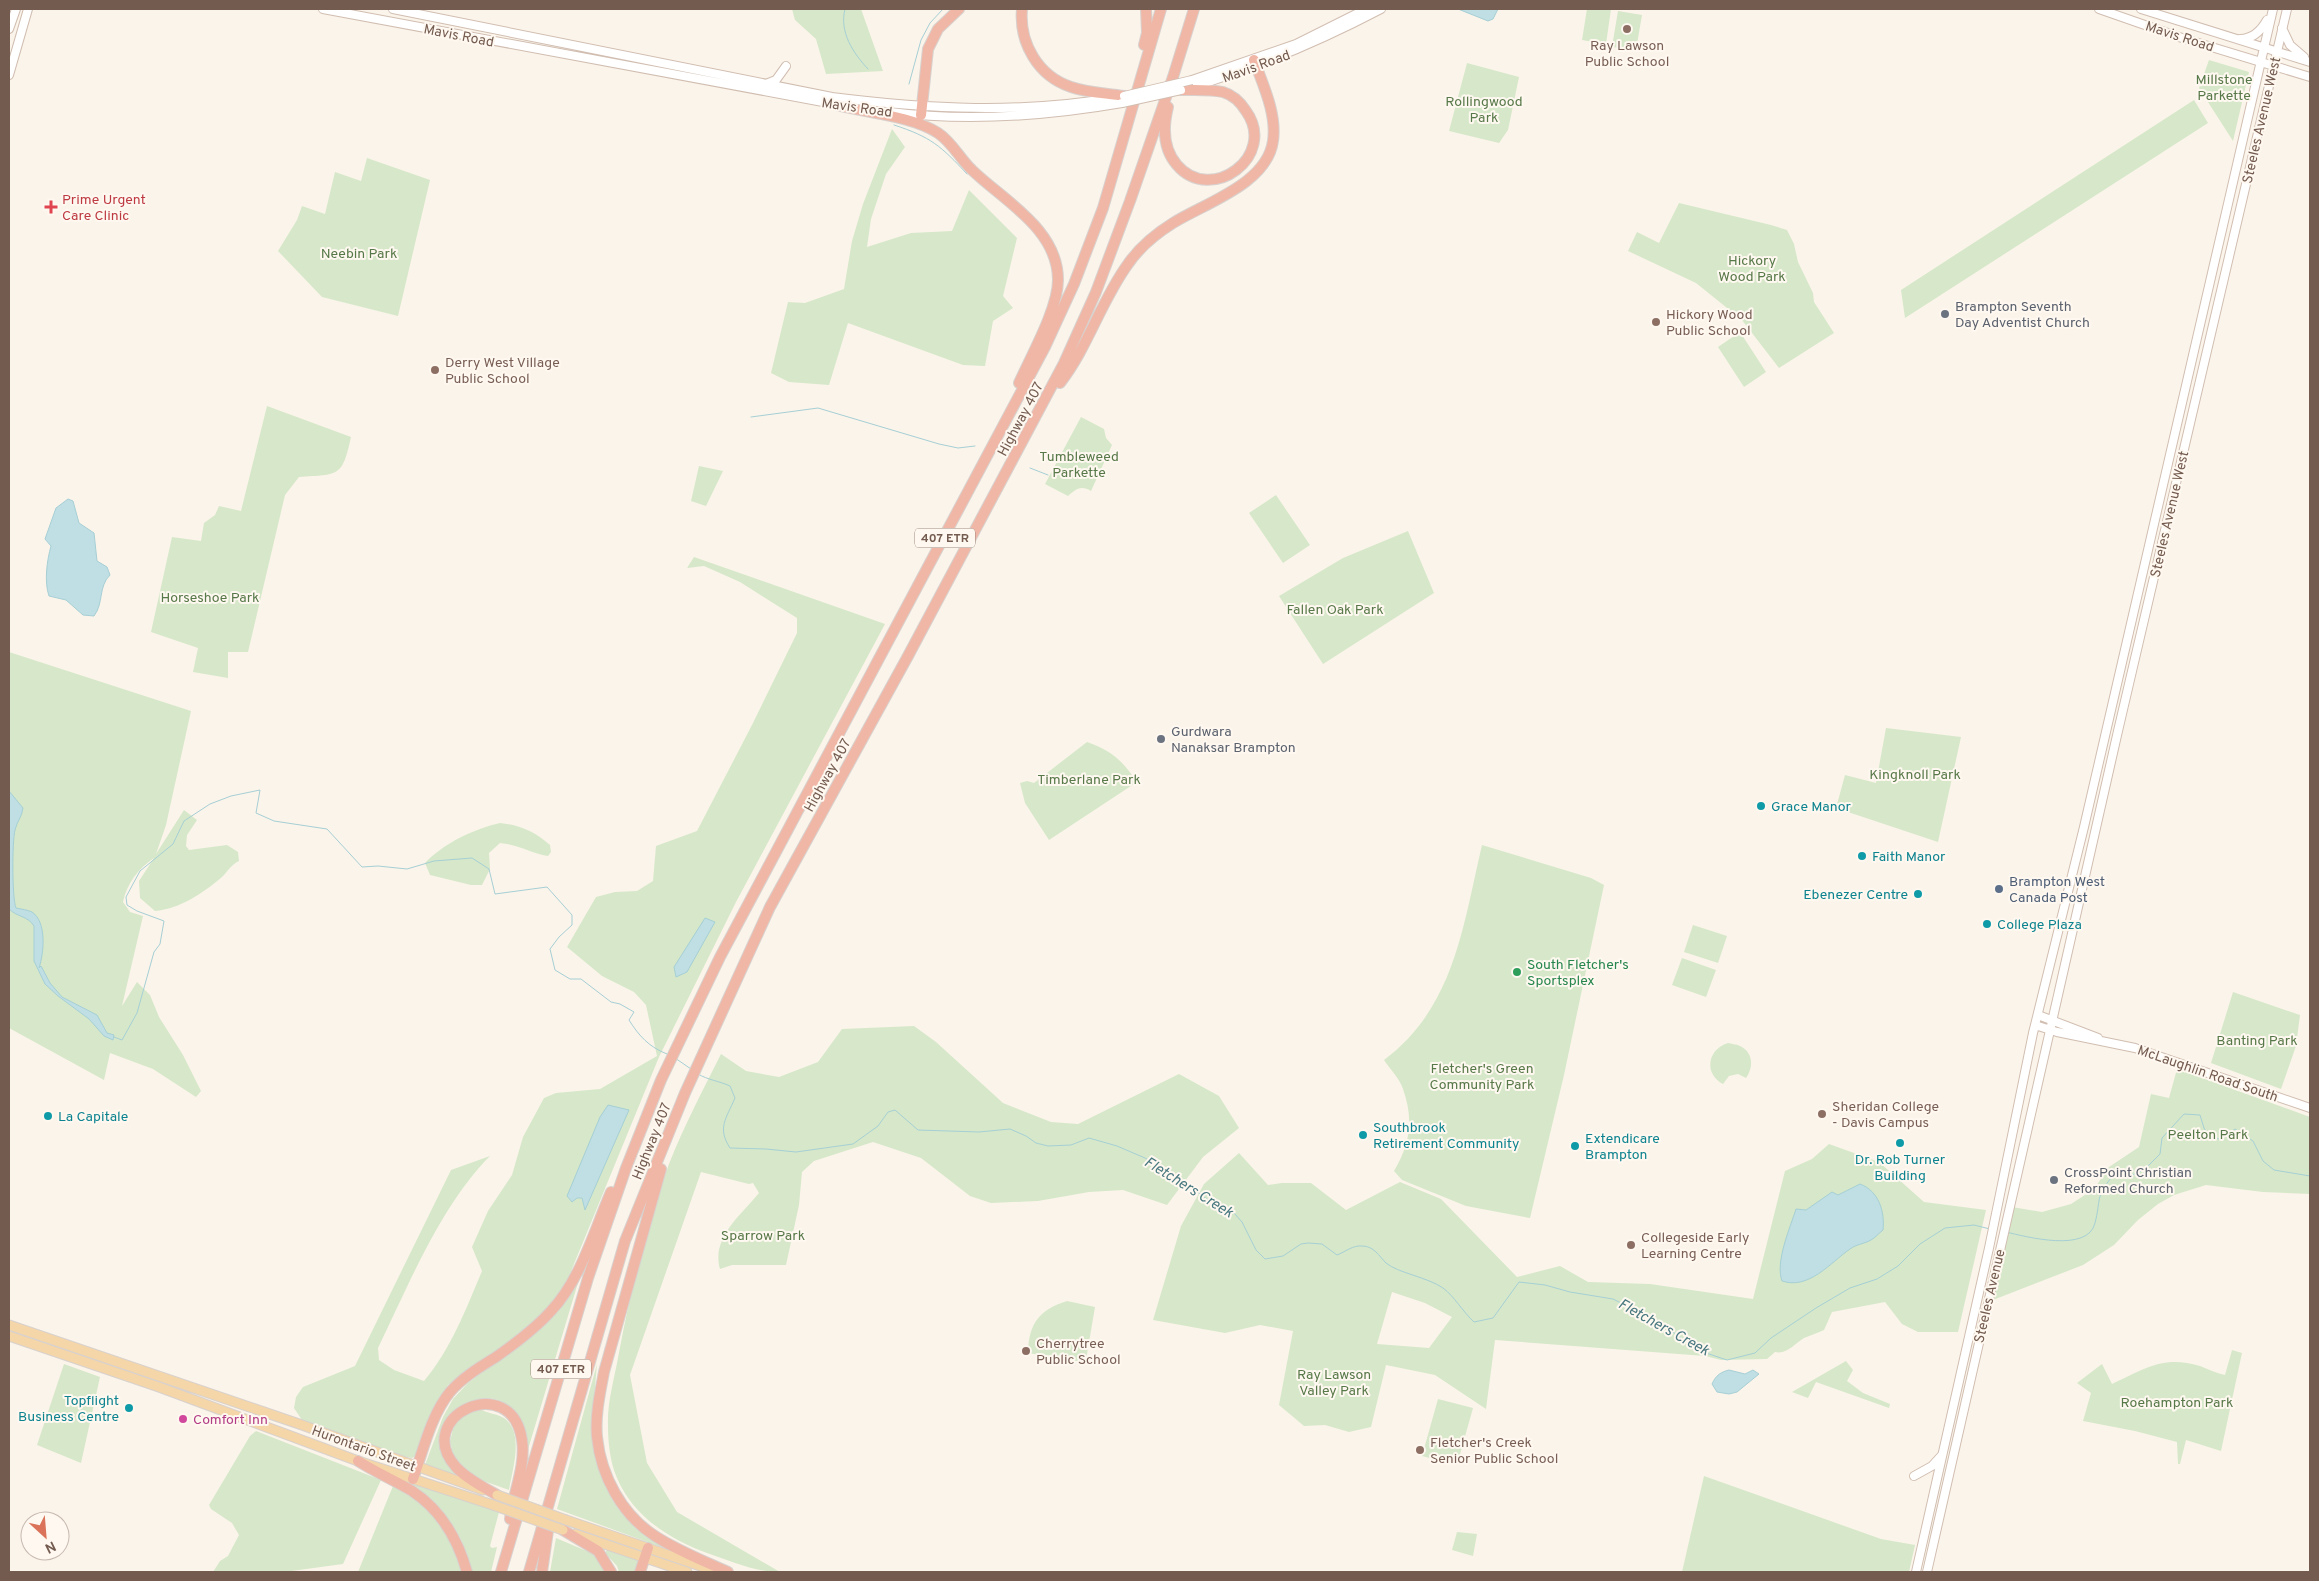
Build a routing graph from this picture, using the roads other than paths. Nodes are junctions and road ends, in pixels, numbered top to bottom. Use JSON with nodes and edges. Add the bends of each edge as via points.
{"nodes":[{"id":1,"x":16,"y":9,"type":"edge"},
{"id":2,"x":28,"y":9,"type":"edge"},
{"id":3,"x":323,"y":9,"type":"edge"},
{"id":4,"x":393,"y":9,"type":"edge"},
{"id":5,"x":959,"y":9,"type":"edge"},
{"id":6,"x":1022,"y":9,"type":"edge"},
{"id":7,"x":1146,"y":9,"type":"edge"},
{"id":8,"x":1161,"y":9,"type":"edge"},
{"id":9,"x":1194,"y":9,"type":"edge"},
{"id":10,"x":1366,"y":9,"type":"edge"},
{"id":11,"x":1382,"y":9,"type":"edge"},
{"id":12,"x":2099,"y":9,"type":"edge"},
{"id":13,"x":2141,"y":9,"type":"edge"},
{"id":14,"x":2273,"y":9,"type":"edge"},
{"id":15,"x":2287,"y":9,"type":"edge"},
{"id":16,"x":2282,"y":28,"type":"junction"},
{"id":17,"x":9,"y":29,"type":"edge"},
{"id":18,"x":2233,"y":38,"type":"junction"},
{"id":19,"x":2264,"y":48,"type":"junction"},
{"id":20,"x":2277,"y":52,"type":"junction"},
{"id":21,"x":2310,"y":61,"type":"edge"},
{"id":22,"x":2261,"y":62,"type":"junction"},
{"id":23,"x":1256,"y":64,"type":"junction"},
{"id":24,"x":786,"y":66,"type":"dead end"},
{"id":25,"x":2273,"y":66,"type":"junction"},
{"id":26,"x":9,"y":75,"type":"edge"},
{"id":27,"x":1173,"y":77,"type":"junction"},
{"id":28,"x":2310,"y":77,"type":"edge"},
{"id":29,"x":765,"y":84,"type":"junction"},
{"id":30,"x":1139,"y":85,"type":"junction"},
{"id":31,"x":1181,"y":90,"type":"junction"},
{"id":32,"x":1123,"y":99,"type":"junction"},
{"id":33,"x":832,"y":102,"type":"junction"},
{"id":34,"x":921,"y":110,"type":"junction"},
{"id":35,"x":1045,"y":401,"type":"junction"},
{"id":36,"x":1004,"y":426,"type":"junction"},
{"id":37,"x":2071,"y":881,"type":"junction"},
{"id":38,"x":2078,"y":903,"type":"junction"},
{"id":39,"x":2038,"y":1015,"type":"junction"},
{"id":40,"x":2052,"y":1020,"type":"junction"},
{"id":41,"x":2035,"y":1025,"type":"junction"},
{"id":42,"x":2050,"y":1030,"type":"junction"},
{"id":43,"x":2105,"y":1041,"type":"junction"},
{"id":44,"x":2310,"y":1108,"type":"edge"},
{"id":45,"x":2013,"y":1132,"type":"junction"},
{"id":46,"x":2023,"y":1146,"type":"junction"},
{"id":47,"x":664,"y":1149,"type":"junction"},
{"id":48,"x":2006,"y":1164,"type":"junction"},
{"id":49,"x":626,"y":1168,"type":"junction"},
{"id":50,"x":2003,"y":1180,"type":"junction"},
{"id":51,"x":2015,"y":1181,"type":"junction"},
{"id":52,"x":2011,"y":1197,"type":"junction"},
{"id":53,"x":9,"y":1325,"type":"edge"},
{"id":54,"x":9,"y":1336,"type":"edge"},
{"id":55,"x":1942,"y":1455,"type":"junction"},
{"id":56,"x":358,"y":1460,"type":"junction"},
{"id":57,"x":417,"y":1467,"type":"junction"},
{"id":58,"x":1914,"y":1476,"type":"dead end"},
{"id":59,"x":413,"y":1479,"type":"junction"},
{"id":60,"x":551,"y":1497,"type":"junction"},
{"id":61,"x":495,"y":1500,"type":"junction"},
{"id":62,"x":563,"y":1530,"type":"junction"},
{"id":63,"x":510,"y":1539,"type":"junction"},
{"id":64,"x":647,"y":1553,"type":"junction"},
{"id":65,"x":467,"y":1572,"type":"edge"},
{"id":66,"x":501,"y":1572,"type":"edge"},
{"id":67,"x":529,"y":1572,"type":"edge"},
{"id":68,"x":542,"y":1572,"type":"edge"},
{"id":69,"x":611,"y":1572,"type":"edge"},
{"id":70,"x":640,"y":1572,"type":"edge"},
{"id":71,"x":687,"y":1572,"type":"edge"},
{"id":72,"x":719,"y":1572,"type":"edge"},
{"id":73,"x":728,"y":1572,"type":"edge"},
{"id":74,"x":1916,"y":1572,"type":"edge"},
{"id":75,"x":1927,"y":1572,"type":"edge"}],
"edges":[{"from":1,"to":17,"type":"main road"},
{"from":2,"to":26,"type":"main road"},
{"from":3,"to":33,"type":"main road","name":"Mavis Road"},
{"from":4,"to":29,"type":"main road","name":"Mavis Road"},
{"from":5,"to":34,"type":"highway","via":[[946,19],[932,39],[926,57]]},
{"from":6,"to":32,"type":"highway","via":[[1021,24],[1028,48],[1041,68],[1073,88]]},
{"from":7,"to":30,"type":"highway","via":[[1147,32]]},
{"from":8,"to":30,"type":"highway","name":"Highway 407","number":"407 ETR"},
{"from":9,"to":27,"type":"highway","name":"Highway 407","number":"407 ETR"},
{"from":10,"to":23,"type":"main road","name":"Mavis Road"},
{"from":11,"to":23,"type":"main road","name":"Mavis Road","via":[[1324,39]]},
{"from":12,"to":22,"type":"main road","name":"Mavis Road"},
{"from":13,"to":18,"type":"main road","name":"Mavis Road"},
{"from":14,"to":18,"type":"main road","via":[[2258,33],[2247,39]]},
{"from":14,"to":19,"type":"main road","name":"Steeles Avenue West"},
{"from":15,"to":16,"type":"main road","name":"Steeles Avenue West"},
{"from":16,"to":20,"type":"main road","name":"Steeles Avenue West"},
{"from":16,"to":21,"type":"main road","via":[[2296,52]]},
{"from":18,"to":19,"type":"main road","name":"Mavis Road"},
{"from":19,"to":20,"type":"main road","name":"Mavis Road"},
{"from":19,"to":22,"type":"main road","name":"Steeles Avenue West"},
{"from":20,"to":21,"type":"main road","name":"Mavis Road"},
{"from":20,"to":25,"type":"main road","name":"Steeles Avenue West"},
{"from":22,"to":25,"type":"main road","name":"Mavis Road"},
{"from":22,"to":37,"type":"main road","name":"Steeles Avenue West"},
{"from":23,"to":31,"type":"main road","name":"Mavis Road"},
{"from":23,"to":32,"type":"main road","name":"Mavis Road","bridge":true},
{"from":23,"to":35,"type":"highway","via":[[1271,110],[1273,132],[1271,150],[1264,162],[1236,189],[1171,224],[1128,263],[1072,367]]},
{"from":24,"to":29,"type":"main road","via":[[776,80]]},
{"from":25,"to":28,"type":"main road","name":"Mavis Road"},
{"from":25,"to":38,"type":"main road","name":"Steeles Avenue West"},
{"from":27,"to":31,"type":"highway","via":[[1174,87],[1164,127],[1172,158],[1191,175],[1203,179],[1230,175],[1250,155],[1254,144],[1251,117],[1226,93]]},
{"from":27,"to":35,"type":"highway","name":"Highway 407","number":"407 ETR","via":[[1096,292]]},
{"from":29,"to":33,"type":"main road","name":"Mavis Road"},
{"from":30,"to":36,"type":"highway","name":"Highway 407","number":"407 ETR","via":[[1103,208],[1074,284]]},
{"from":31,"to":32,"type":"main road","name":"Mavis Road","bridge":true},
{"from":32,"to":34,"type":"main road","name":"Mavis Road","via":[[1089,109],[1022,114],[977,116]]},
{"from":33,"to":34,"type":"main road","name":"Mavis Road"},
{"from":33,"to":36,"type":"highway","via":[[907,121],[940,134],[970,168],[1021,212],[1046,240],[1055,261],[1058,280],[1053,305],[1009,406]]},
{"from":35,"to":47,"type":"highway","name":"Highway 407","number":"407 ETR","via":[[770,908],[685,1093]]},
{"from":36,"to":49,"type":"highway","name":"Highway 407","number":"407 ETR","via":[[720,957],[661,1080]]},
{"from":37,"to":38,"type":"main road","via":[[2076,887]]},
{"from":37,"to":39,"type":"main road","name":"Steeles Avenue West"},
{"from":38,"to":40,"type":"main road","name":"Steeles Avenue West"},
{"from":39,"to":40,"type":"main road","name":"McLaughlin Road South"},
{"from":39,"to":41,"type":"main road","name":"Steeles Avenue"},
{"from":40,"to":42,"type":"main road","name":"Steeles Avenue"},
{"from":40,"to":43,"type":"main road","name":"McLaughlin Road South"},
{"from":41,"to":42,"type":"main road","name":"McLaughlin Road South"},
{"from":41,"to":45,"type":"main road","name":"Steeles Avenue"},
{"from":42,"to":43,"type":"main road","name":"McLaughlin Road South"},
{"from":42,"to":46,"type":"main road","name":"Steeles Avenue"},
{"from":43,"to":44,"type":"main road","name":"McLaughlin Road South","via":[[2203,1070]]},
{"from":45,"to":46,"type":"main road","via":[[2020,1134]]},
{"from":45,"to":48,"type":"main road","name":"Steeles Avenue"},
{"from":46,"to":51,"type":"main road","name":"Steeles Avenue"},
{"from":47,"to":60,"type":"highway","name":"Highway 407","number":"407 ETR","via":[[625,1242]]},
{"from":47,"to":73,"type":"highway","via":[[604,1372],[597,1435],[602,1461],[614,1492],[635,1521],[656,1536]]},
{"from":48,"to":50,"type":"main road","name":"Steeles Avenue"},
{"from":48,"to":51,"type":"main road"},
{"from":49,"to":57,"type":"highway","via":[[617,1178],[567,1290],[538,1324],[451,1391],[438,1412]]},
{"from":49,"to":63,"type":"highway","name":"Highway 407","number":"407 ETR","via":[[588,1278]]},
{"from":50,"to":52,"type":"main road"},
{"from":50,"to":55,"type":"main road","name":"Steeles Avenue"},
{"from":51,"to":52,"type":"main road","name":"Steeles Avenue"},
{"from":52,"to":75,"type":"main road","name":"Steeles Avenue"},
{"from":53,"to":57,"type":"main road","name":"Hurontario Street"},
{"from":54,"to":56,"type":"main road","name":"Hurontario Street"},
{"from":55,"to":58,"type":"main road","via":[[1932,1466]]},
{"from":55,"to":74,"type":"main road","name":"Steeles Avenue"},
{"from":56,"to":59,"type":"main road","name":"Hurontario Street"},
{"from":56,"to":65,"type":"highway","via":[[413,1492],[437,1513],[457,1541]]},
{"from":57,"to":59,"type":"highway"},
{"from":57,"to":61,"type":"main road","name":"Hurontario Street"},
{"from":59,"to":61,"type":"main road","name":"Hurontario Street"},
{"from":60,"to":67,"type":"highway","name":"Highway 407","number":"407 ETR"},
{"from":60,"to":68,"type":"highway","via":[[553,1507]]},
{"from":61,"to":62,"type":"main road","name":"Hurontario Street","bridge":true},
{"from":61,"to":63,"type":"highway","via":[[456,1468],[446,1446],[451,1421],[474,1405],[490,1404],[505,1410],[515,1421],[522,1439],[522,1460],[510,1518]]},
{"from":61,"to":64,"type":"main road","name":"Hurontario Street","bridge":true,"via":[[566,1520]]},
{"from":62,"to":64,"type":"main road","name":"Hurontario Street"},
{"from":62,"to":69,"type":"highway","via":[[598,1551]]},
{"from":63,"to":66,"type":"highway","name":"Highway 407","number":"407 ETR"},
{"from":64,"to":70,"type":"highway"},
{"from":64,"to":71,"type":"main road","name":"Hurontario Street"},
{"from":64,"to":72,"type":"main road","name":"Hurontario Street"}]}
